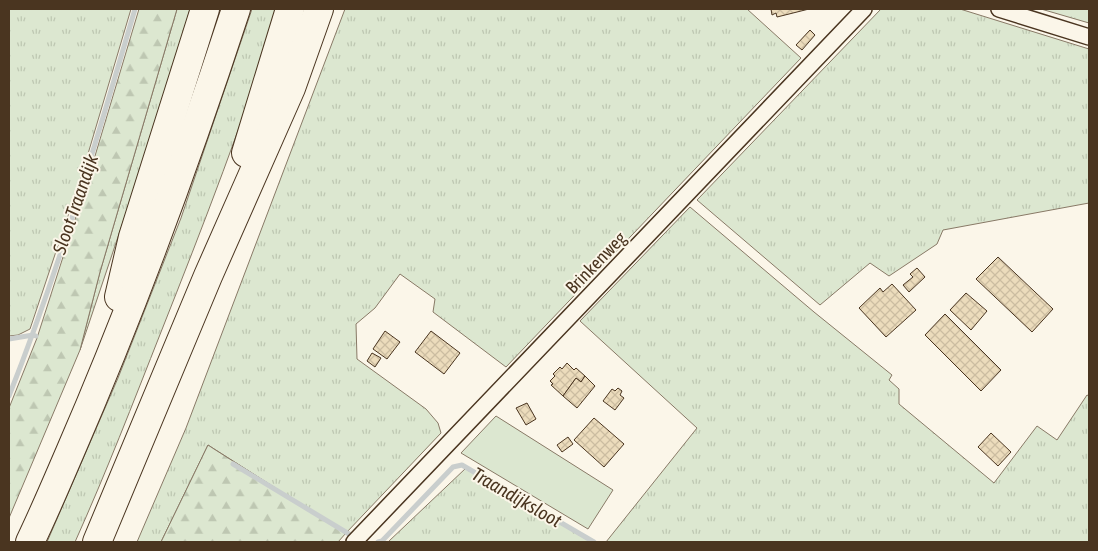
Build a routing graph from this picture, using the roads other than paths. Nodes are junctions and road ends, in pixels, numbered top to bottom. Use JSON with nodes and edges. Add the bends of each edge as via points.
{"nodes":[{"id":1,"x":205,"y":9,"type":"edge"},
{"id":2,"x":236,"y":9,"type":"edge"},
{"id":3,"x":290,"y":9,"type":"edge"},
{"id":4,"x":319,"y":9,"type":"edge"},
{"id":5,"x":864,"y":9,"type":"edge"},
{"id":6,"x":999,"y":9,"type":"edge"},
{"id":7,"x":1089,"y":36,"type":"edge"},
{"id":8,"x":208,"y":276,"type":"junction"},
{"id":9,"x":100,"y":381,"type":"junction"},
{"id":10,"x":30,"y":542,"type":"edge"},
{"id":11,"x":97,"y":542,"type":"edge"},
{"id":12,"x":354,"y":542,"type":"edge"}],
"edges":[{"from":1,"to":9,"type":"highway","via":[[133,237]]},
{"from":2,"to":9,"type":"highway","via":[[147,264]]},
{"from":3,"to":8,"type":"highway"},
{"from":4,"to":8,"type":"highway","via":[[290,88]]},
{"from":5,"to":12,"type":"street","name":"Brinkenweg"},
{"from":6,"to":7,"type":"street"},
{"from":8,"to":11,"type":"highway"},
{"from":9,"to":10,"type":"highway"}]}
